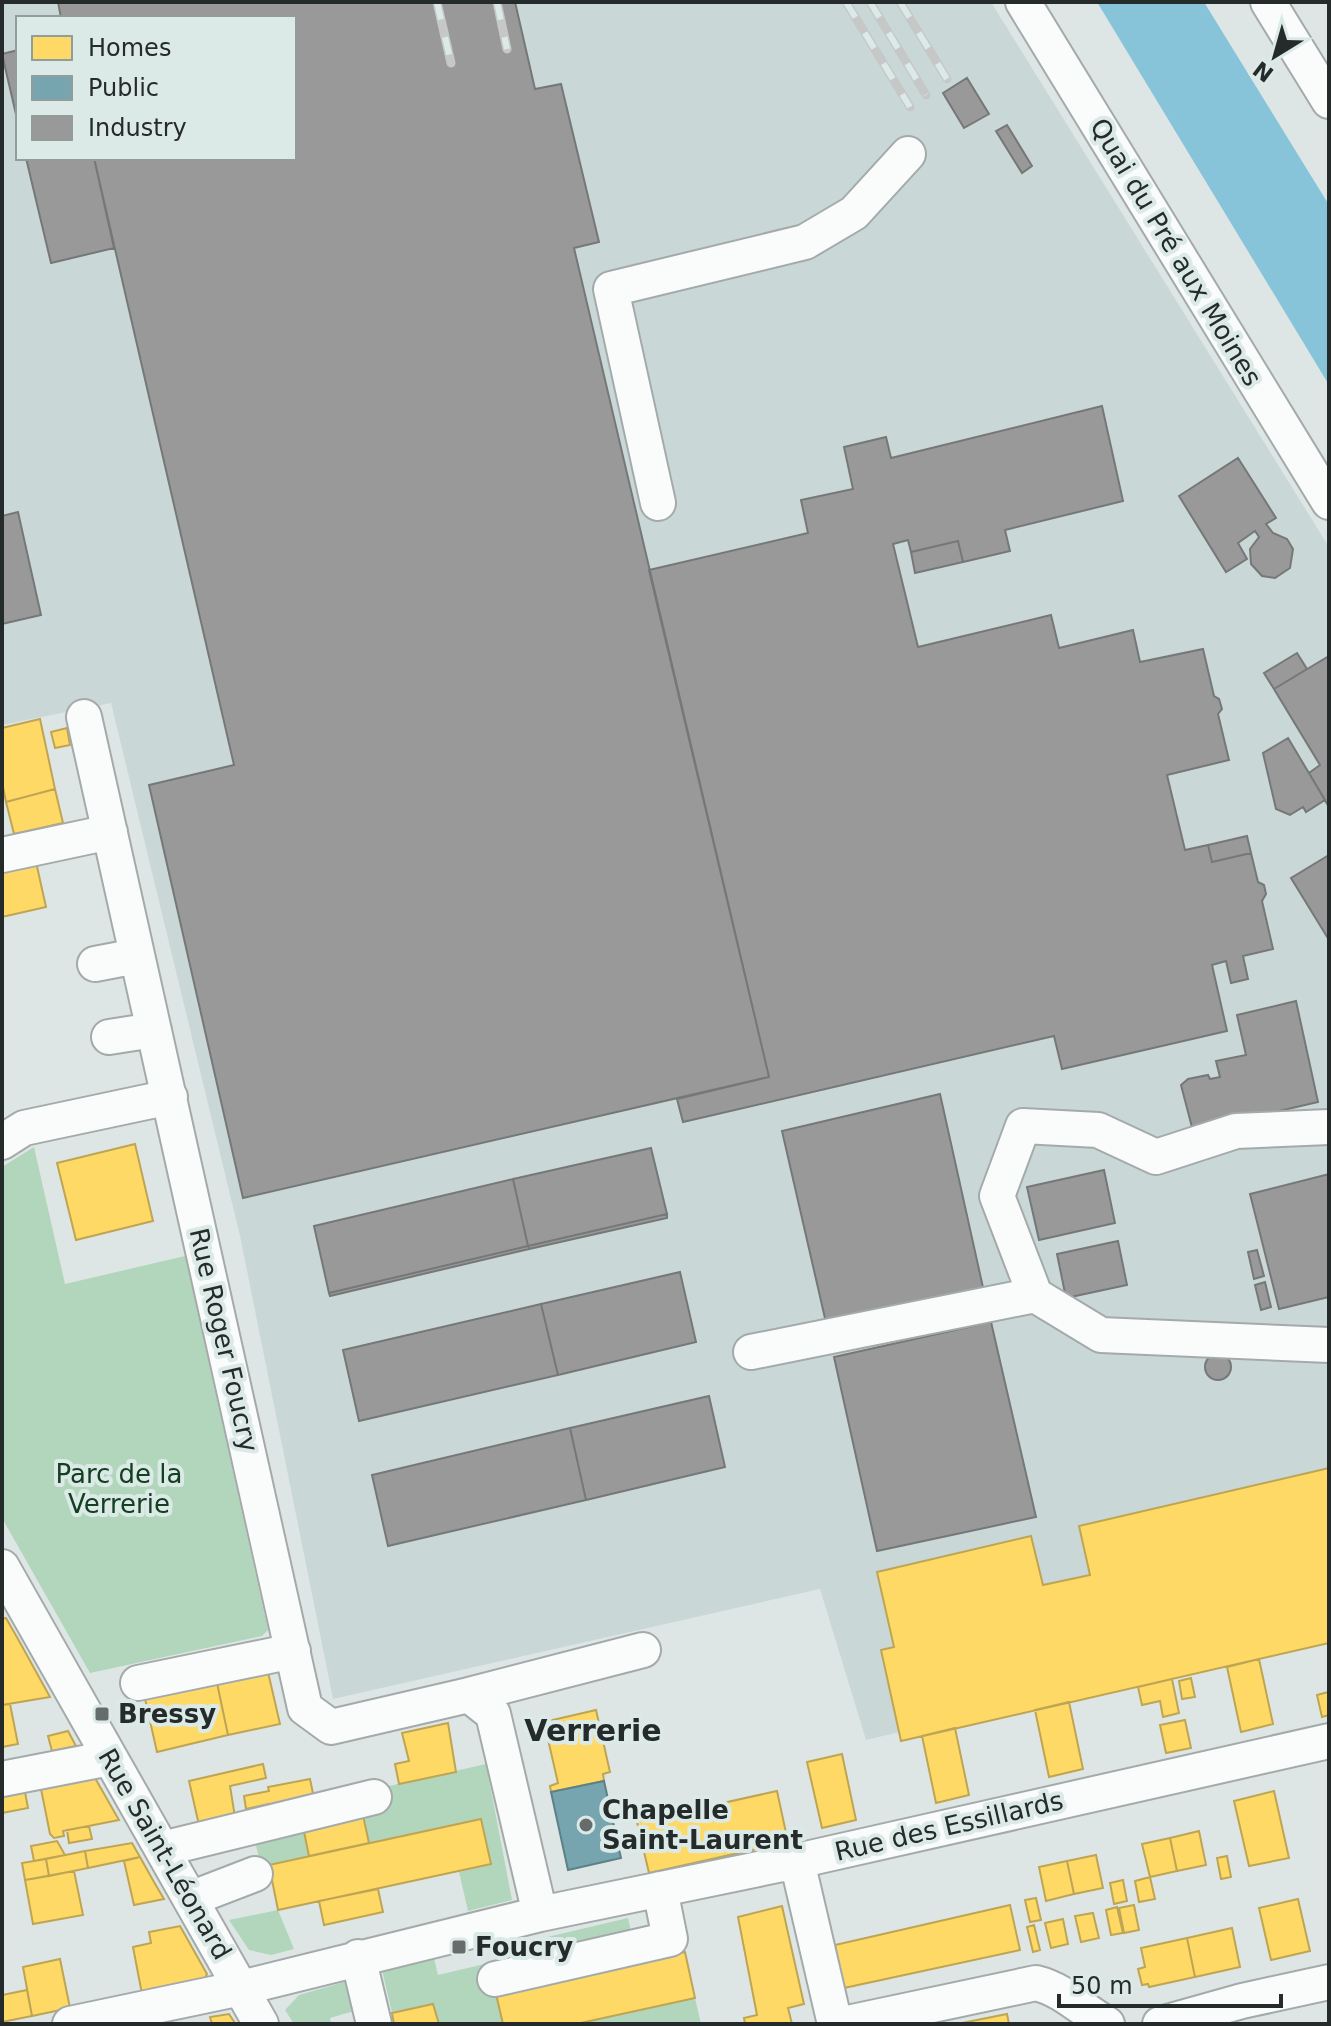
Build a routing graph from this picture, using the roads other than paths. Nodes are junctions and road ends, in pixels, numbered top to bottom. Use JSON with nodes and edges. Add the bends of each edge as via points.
{"nodes":[{"id":1,"x":1023,"y":2,"type":"edge"},
{"id":2,"x":1268,"y":2,"type":"edge"},
{"id":3,"x":1329,"y":101,"type":"edge"},
{"id":4,"x":908,"y":154,"type":"dead end"},
{"id":5,"x":1329,"y":502,"type":"edge"},
{"id":6,"x":658,"y":503,"type":"dead end"},
{"id":7,"x":84,"y":717,"type":"dead end"},
{"id":8,"x":110,"y":832,"type":"junction"},
{"id":9,"x":2,"y":855,"type":"edge"},
{"id":10,"x":137,"y":956,"type":"junction"},
{"id":11,"x":95,"y":964,"type":"dead end"},
{"id":12,"x":154,"y":1030,"type":"junction"},
{"id":13,"x":109,"y":1037,"type":"dead end"},
{"id":14,"x":170,"y":1097,"type":"junction"},
{"id":15,"x":1329,"y":1127,"type":"edge"},
{"id":16,"x":2,"y":1142,"type":"edge"},
{"id":17,"x":1035,"y":1295,"type":"junction"},
{"id":18,"x":1329,"y":1345,"type":"edge"},
{"id":19,"x":751,"y":1352,"type":"dead end"},
{"id":20,"x":2,"y":1567,"type":"edge"},
{"id":21,"x":11,"y":1602,"type":"edge"},
{"id":22,"x":643,"y":1650,"type":"dead end"},
{"id":23,"x":293,"y":1651,"type":"junction"},
{"id":24,"x":138,"y":1683,"type":"dead end"},
{"id":25,"x":469,"y":1695,"type":"junction"},
{"id":26,"x":1329,"y":1741,"type":"edge"},
{"id":27,"x":110,"y":1758,"type":"junction"},
{"id":28,"x":2,"y":1779,"type":"edge"},
{"id":29,"x":374,"y":1797,"type":"dead end"},
{"id":30,"x":162,"y":1849,"type":"junction"},
{"id":31,"x":797,"y":1861,"type":"junction"},
{"id":32,"x":255,"y":1874,"type":"dead end"},
{"id":33,"x":660,"y":1889,"type":"junction"},
{"id":34,"x":190,"y":1899,"type":"junction"},
{"id":35,"x":540,"y":1914,"type":"junction"},
{"id":36,"x":358,"y":1957,"type":"junction"},
{"id":37,"x":495,"y":1979,"type":"dead end"},
{"id":38,"x":1329,"y":1982,"type":"edge"},
{"id":39,"x":241,"y":1988,"type":"junction"},
{"id":40,"x":1245,"y":2012,"type":"edge"},
{"id":41,"x":929,"y":2015,"type":"edge"},
{"id":42,"x":70,"y":2024,"type":"edge"},
{"id":43,"x":261,"y":2024,"type":"edge"},
{"id":44,"x":374,"y":2024,"type":"edge"},
{"id":45,"x":835,"y":2024,"type":"edge"},
{"id":46,"x":843,"y":2024,"type":"edge"},
{"id":47,"x":1107,"y":2024,"type":"edge"},
{"id":48,"x":1160,"y":2024,"type":"edge"}],
"edges":[{"from":1,"to":5,"type":"street","name":"Quai du Pré aux Moines"},
{"from":2,"to":3,"type":"street"},
{"from":4,"to":6,"type":"street","via":[[854,213],[805,242],[611,289]]},
{"from":7,"to":8,"type":"street","name":"Rue Roger Foucry"},
{"from":8,"to":9,"type":"street"},
{"from":8,"to":10,"type":"street","name":"Rue Roger Foucry"},
{"from":10,"to":11,"type":"street"},
{"from":10,"to":12,"type":"street","name":"Rue Roger Foucry"},
{"from":12,"to":13,"type":"street"},
{"from":12,"to":14,"type":"street","name":"Rue Roger Foucry"},
{"from":14,"to":16,"type":"street","via":[[24,1128]]},
{"from":14,"to":23,"type":"street","name":"Rue Roger Foucry"},
{"from":15,"to":17,"type":"street","via":[[1236,1131],[1156,1157],[1098,1130],[1023,1126],[997,1196]]},
{"from":17,"to":18,"type":"street","via":[[1101,1335]]},
{"from":17,"to":19,"type":"street"},
{"from":20,"to":21,"type":"street","name":"Rue Saint-Léonard"},
{"from":21,"to":27,"type":"street","name":"Rue Saint-Léonard"},
{"from":22,"to":25,"type":"street","name":"Rue Roger Foucry"},
{"from":23,"to":24,"type":"street"},
{"from":23,"to":25,"type":"street","name":"Rue Roger Foucry","via":[[305,1708],[331,1727]]},
{"from":25,"to":35,"type":"street","via":[[493,1714]]},
{"from":26,"to":31,"type":"street","name":"Rue des Essillards"},
{"from":27,"to":28,"type":"street"},
{"from":27,"to":30,"type":"street","name":"Rue Saint-Léonard"},
{"from":29,"to":30,"type":"street"},
{"from":30,"to":34,"type":"street","name":"Rue Saint-Léonard"},
{"from":31,"to":33,"type":"street","name":"Rue des Essillards"},
{"from":31,"to":45,"type":"street"},
{"from":32,"to":34,"type":"street"},
{"from":33,"to":35,"type":"street","name":"Rue des Essillards"},
{"from":33,"to":37,"type":"street","via":[[670,1939]]},
{"from":34,"to":39,"type":"street","name":"Rue Saint-Léonard"},
{"from":35,"to":36,"type":"street","name":"Rue des Essillards"},
{"from":36,"to":39,"type":"street","name":"Rue des Essillards"},
{"from":36,"to":44,"type":"street"},
{"from":38,"to":40,"type":"street"},
{"from":39,"to":42,"type":"street","name":"Rue des Essillards"},
{"from":39,"to":43,"type":"street","name":"Rue Saint-Léonard"},
{"from":40,"to":48,"type":"street"},
{"from":41,"to":46,"type":"street"},
{"from":41,"to":47,"type":"street","via":[[1036,1983],[1058,1988]]}]}
